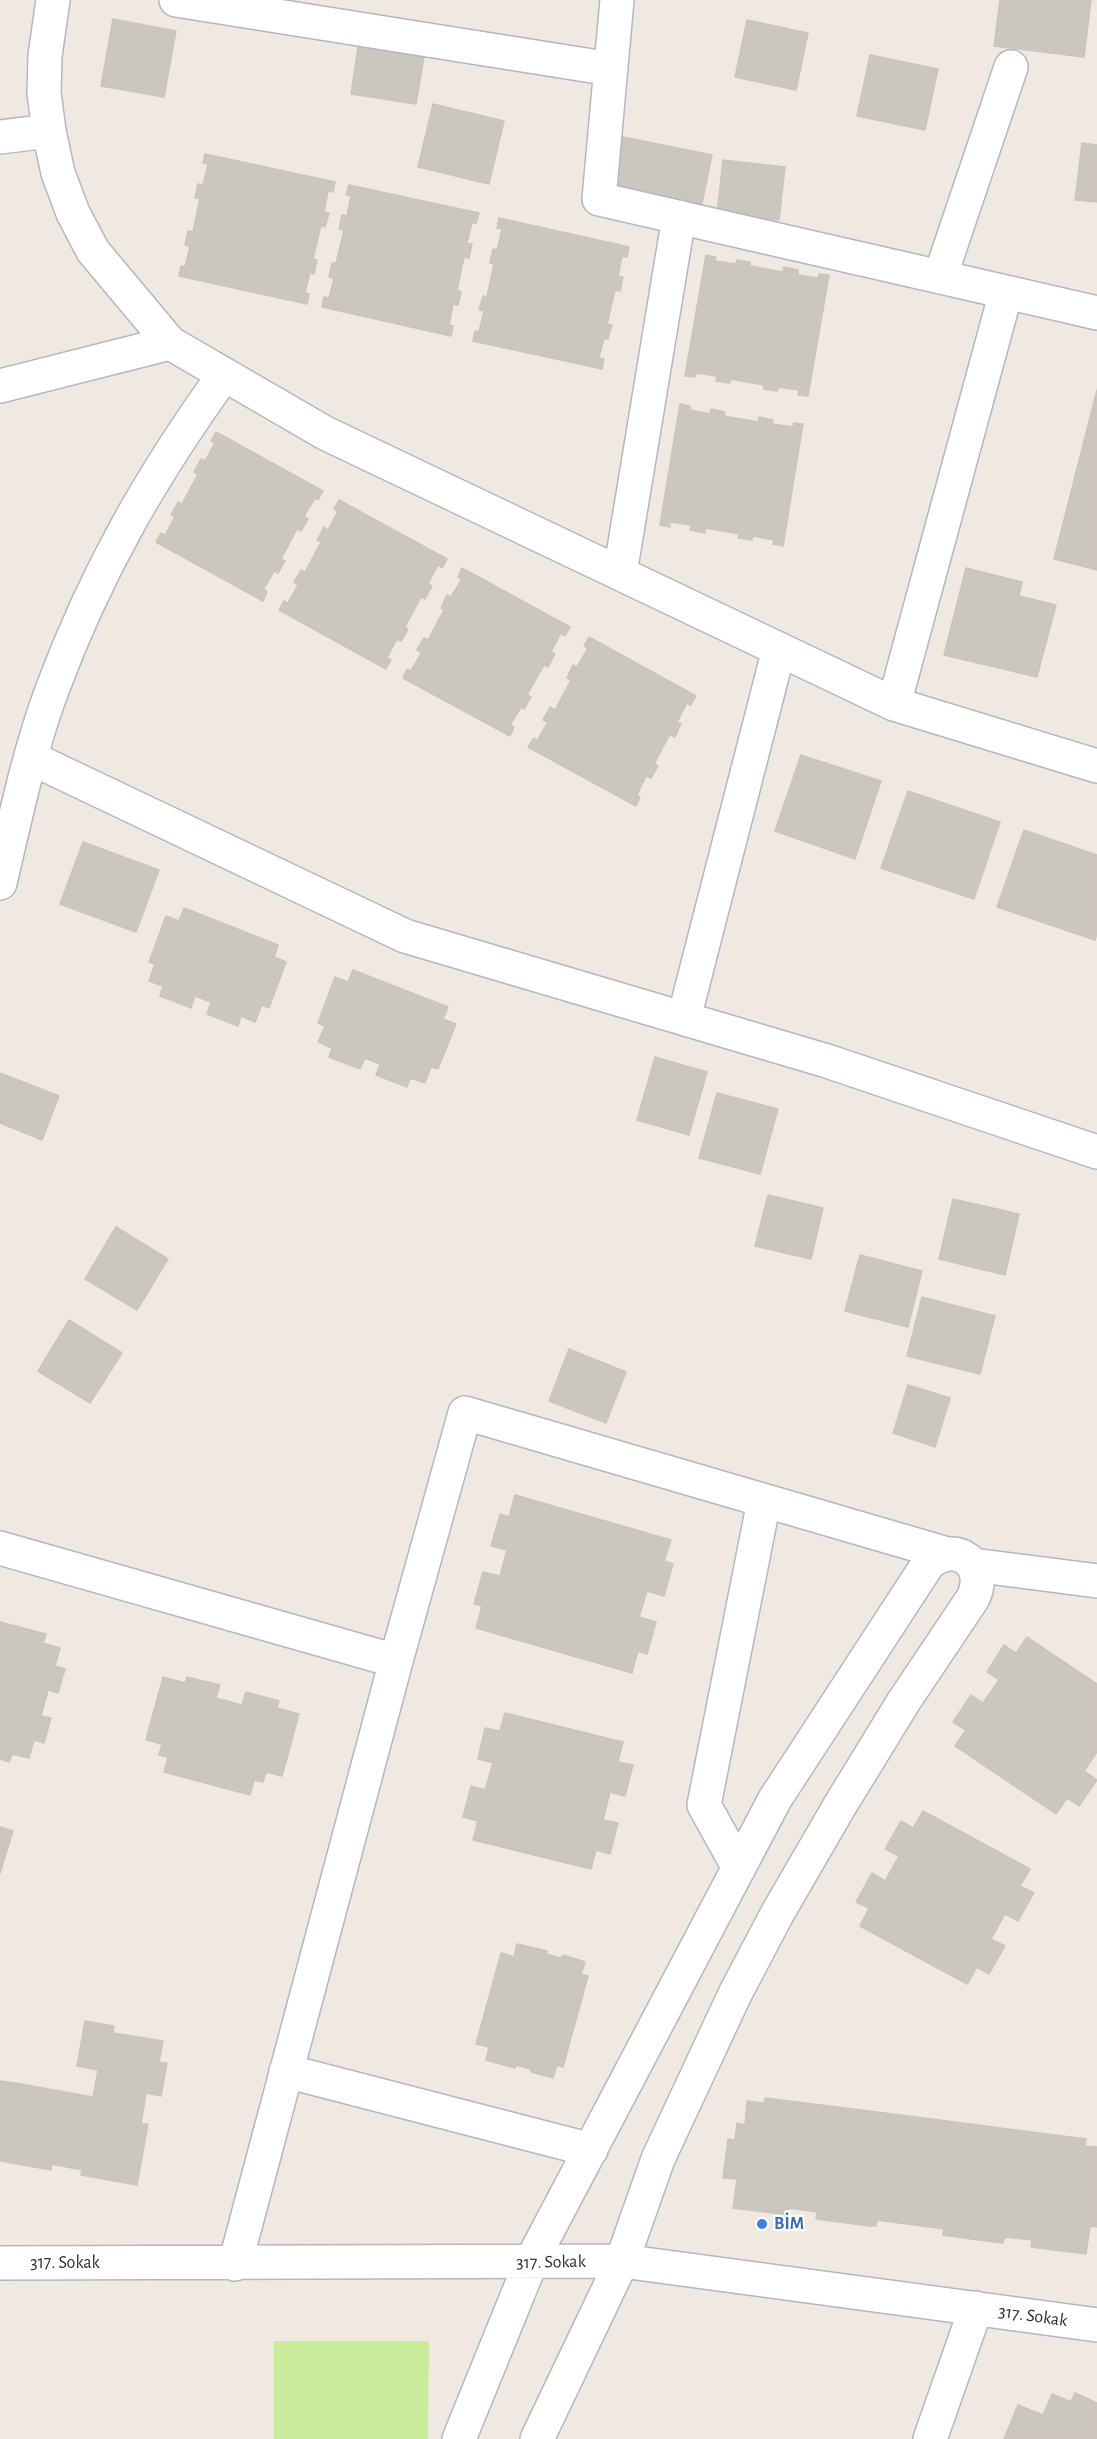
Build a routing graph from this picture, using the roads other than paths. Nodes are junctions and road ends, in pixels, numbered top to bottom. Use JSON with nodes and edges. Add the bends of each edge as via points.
{"nodes":[{"id":1,"x":53,"y":0,"type":"edge"},
{"id":2,"x":176,"y":0,"type":"edge"},
{"id":3,"x":617,"y":0,"type":"edge"},
{"id":4,"x":1011,"y":67,"type":"dead end"},
{"id":5,"x":611,"y":69,"type":"junction"},
{"id":6,"x":49,"y":131,"type":"junction"},
{"id":7,"x":0,"y":137,"type":"edge"},
{"id":8,"x":679,"y":217,"type":"junction"},
{"id":9,"x":940,"y":277,"type":"junction"},
{"id":10,"x":1006,"y":292,"type":"junction"},
{"id":11,"x":1097,"y":313,"type":"edge"},
{"id":12,"x":170,"y":343,"type":"junction"},
{"id":13,"x":224,"y":375,"type":"junction"},
{"id":14,"x":0,"y":386,"type":"edge"},
{"id":15,"x":620,"y":573,"type":"junction"},
{"id":16,"x":779,"y":649,"type":"junction"},
{"id":17,"x":894,"y":704,"type":"junction"},
{"id":18,"x":31,"y":758,"type":"junction"},
{"id":19,"x":1097,"y":766,"type":"edge"},
{"id":20,"x":0,"y":883,"type":"edge"},
{"id":21,"x":684,"y":1018,"type":"junction"},
{"id":22,"x":1097,"y":1152,"type":"edge"},
{"id":23,"x":764,"y":1501,"type":"junction"},
{"id":24,"x":0,"y":1548,"type":"edge"},
{"id":25,"x":959,"y":1559,"type":"junction"},
{"id":26,"x":1097,"y":1581,"type":"edge"},
{"id":27,"x":396,"y":1661,"type":"junction"},
{"id":28,"x":739,"y":1868,"type":"junction"},
{"id":29,"x":286,"y":2071,"type":"junction"},
{"id":30,"x":591,"y":2150,"type":"junction"},
{"id":31,"x":622,"y":2260,"type":"junction"},
{"id":32,"x":531,"y":2262,"type":"junction"},
{"id":33,"x":0,"y":2263,"type":"edge"},
{"id":34,"x":235,"y":2264,"type":"junction"},
{"id":35,"x":976,"y":2308,"type":"junction"},
{"id":36,"x":1097,"y":2325,"type":"edge"},
{"id":37,"x":459,"y":2439,"type":"edge"},
{"id":38,"x":537,"y":2439,"type":"edge"},
{"id":39,"x":930,"y":2439,"type":"edge"}],
"edges":[{"from":1,"to":6,"type":"street","via":[[45,56]]},
{"from":2,"to":5,"type":"street"},
{"from":3,"to":5,"type":"street"},
{"from":4,"to":9,"type":"street"},
{"from":5,"to":8,"type":"street","via":[[599,199]]},
{"from":6,"to":7,"type":"street"},
{"from":6,"to":12,"type":"street","via":[[58,173],[93,251]]},
{"from":8,"to":9,"type":"street"},
{"from":8,"to":15,"type":"street"},
{"from":9,"to":10,"type":"street"},
{"from":10,"to":11,"type":"street"},
{"from":10,"to":17,"type":"street"},
{"from":12,"to":13,"type":"street"},
{"from":12,"to":14,"type":"street"},
{"from":13,"to":15,"type":"street","via":[[325,433]]},
{"from":13,"to":18,"type":"street","via":[[151,481],[111,554],[76,628]]},
{"from":15,"to":16,"type":"street"},
{"from":16,"to":17,"type":"street"},
{"from":16,"to":21,"type":"street"},
{"from":17,"to":19,"type":"street"},
{"from":18,"to":20,"type":"street"},
{"from":18,"to":21,"type":"street","via":[[405,936]]},
{"from":21,"to":22,"type":"street","via":[[827,1060]]},
{"from":23,"to":25,"type":"street"},
{"from":23,"to":27,"type":"street","via":[[465,1413]]},
{"from":23,"to":28,"type":"street","via":[[704,1805]]},
{"from":24,"to":27,"type":"street"},
{"from":25,"to":26,"type":"street"},
{"from":25,"to":28,"type":"street","via":[[928,1564],[775,1799]]},
{"from":25,"to":31,"type":"street","via":[[978,1576],[973,1599],[904,1701],[777,1914],[658,2159]]},
{"from":27,"to":29,"type":"street"},
{"from":28,"to":30,"type":"street"},
{"from":29,"to":30,"type":"street"},
{"from":29,"to":34,"type":"street"},
{"from":30,"to":32,"type":"street"},
{"from":31,"to":32,"type":"street","name":"317. Sokak"},
{"from":31,"to":35,"type":"street","name":"317. Sokak"},
{"from":31,"to":38,"type":"street"},
{"from":32,"to":34,"type":"street","name":"317. Sokak"},
{"from":32,"to":37,"type":"street"},
{"from":33,"to":34,"type":"street","name":"317. Sokak"},
{"from":35,"to":36,"type":"street","name":"317. Sokak"},
{"from":35,"to":39,"type":"street"}]}
